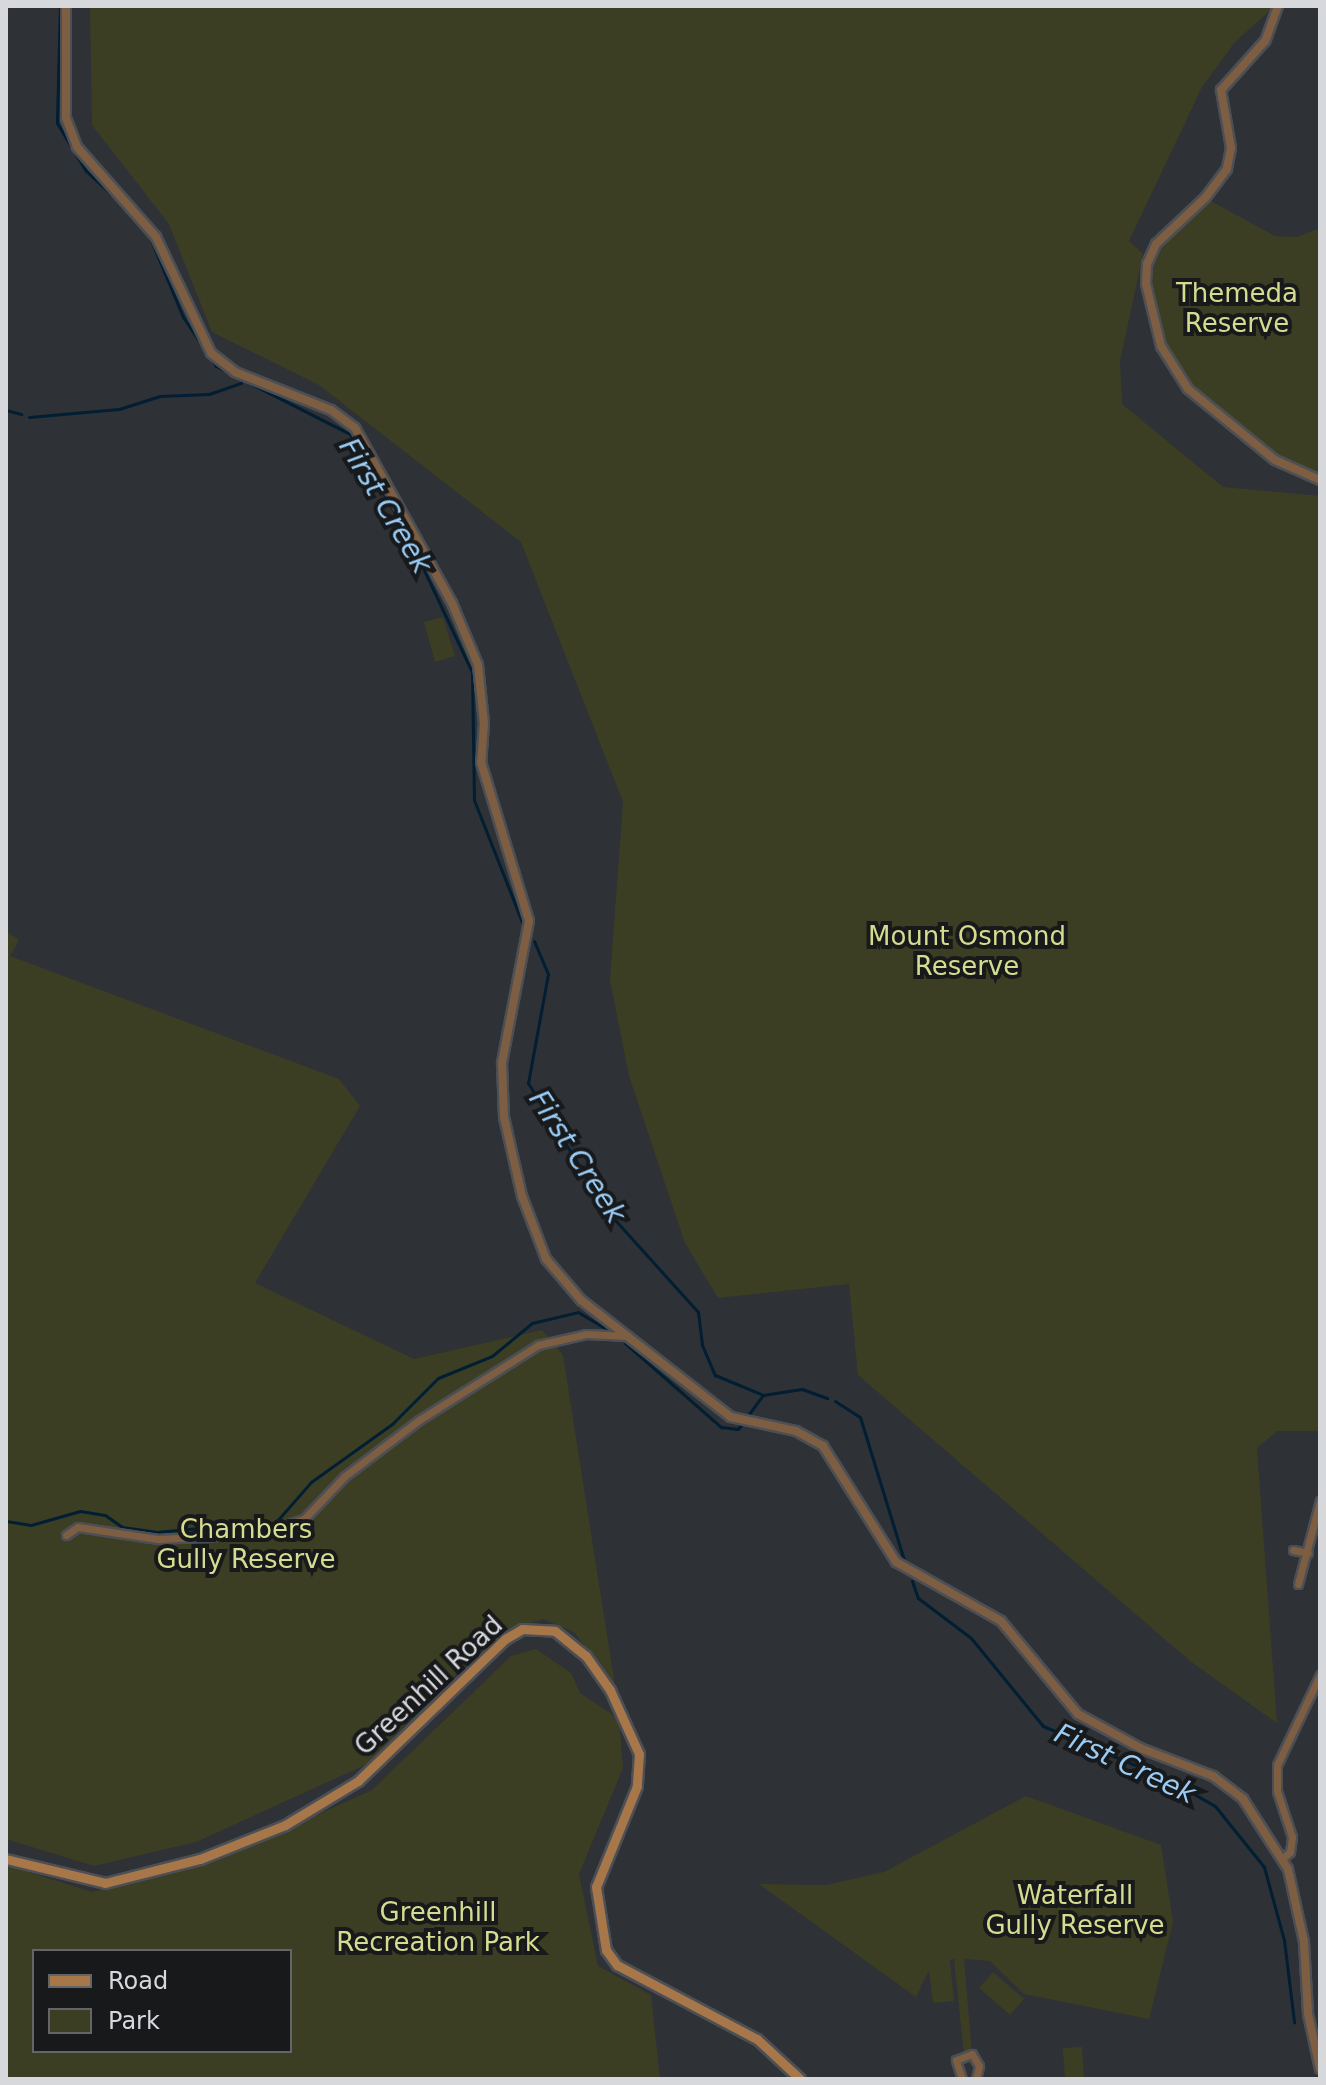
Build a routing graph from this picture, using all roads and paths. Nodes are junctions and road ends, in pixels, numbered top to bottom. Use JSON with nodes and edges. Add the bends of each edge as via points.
{"nodes":[{"id":1,"x":66,"y":6,"type":"edge"},
{"id":2,"x":1278,"y":6,"type":"edge"},
{"id":3,"x":1320,"y":480,"type":"edge"},
{"id":4,"x":628,"y":1336,"type":"junction"},
{"id":5,"x":1320,"y":1501,"type":"edge"},
{"id":6,"x":66,"y":1535,"type":"dead end"},
{"id":7,"x":1293,"y":1550,"type":"dead end"},
{"id":8,"x":1308,"y":1553,"type":"junction"},
{"id":9,"x":1298,"y":1584,"type":"dead end"},
{"id":10,"x":1320,"y":1675,"type":"edge"},
{"id":11,"x":1283,"y":1858,"type":"junction"},
{"id":12,"x":6,"y":1859,"type":"edge"},
{"id":13,"x":1320,"y":2069,"type":"edge"},
{"id":14,"x":800,"y":2079,"type":"edge"},
{"id":15,"x":962,"y":2079,"type":"edge"},
{"id":16,"x":976,"y":2079,"type":"edge"}],
"edges":[{"from":1,"to":4,"type":"street","via":[[66,118],[77,147],[156,237],[211,353],[235,372],[331,410],[355,428],[457,615],[482,682],[481,762],[490,804],[529,921],[502,1063],[513,1162],[546,1259],[581,1300]]},
{"from":2,"to":3,"type":"street","via":[[1265,41],[1221,90],[1231,148],[1227,169],[1156,244],[1147,264],[1149,305],[1176,374],[1275,460]]},
{"from":4,"to":6,"type":"street","via":[[586,1334],[538,1345],[419,1420],[345,1476],[304,1519],[258,1534],[158,1539],[78,1527]]},
{"from":4,"to":11,"type":"street","via":[[738,1420],[796,1431],[823,1446],[896,1562],[1001,1621],[1078,1714],[1140,1748],[1226,1784],[1255,1814]]},
{"from":5,"to":8,"type":"street"},
{"from":7,"to":8,"type":"street"},
{"from":8,"to":9,"type":"street"},
{"from":10,"to":11,"type":"street","via":[[1277,1765],[1277,1791],[1292,1837],[1290,1852]]},
{"from":11,"to":13,"type":"street","via":[[1304,1942],[1308,2014]]},
{"from":12,"to":14,"type":"main road","name":"Greenhill Road","via":[[105,1883],[200,1859],[285,1825],[358,1781],[505,1639],[522,1629],[555,1631],[586,1656],[610,1690],[639,1754],[637,1786],[596,1887],[606,1950],[617,1965],[757,2039]]},
{"from":15,"to":16,"type":"street","via":[[956,2060],[972,2054],[979,2066]]}]}
